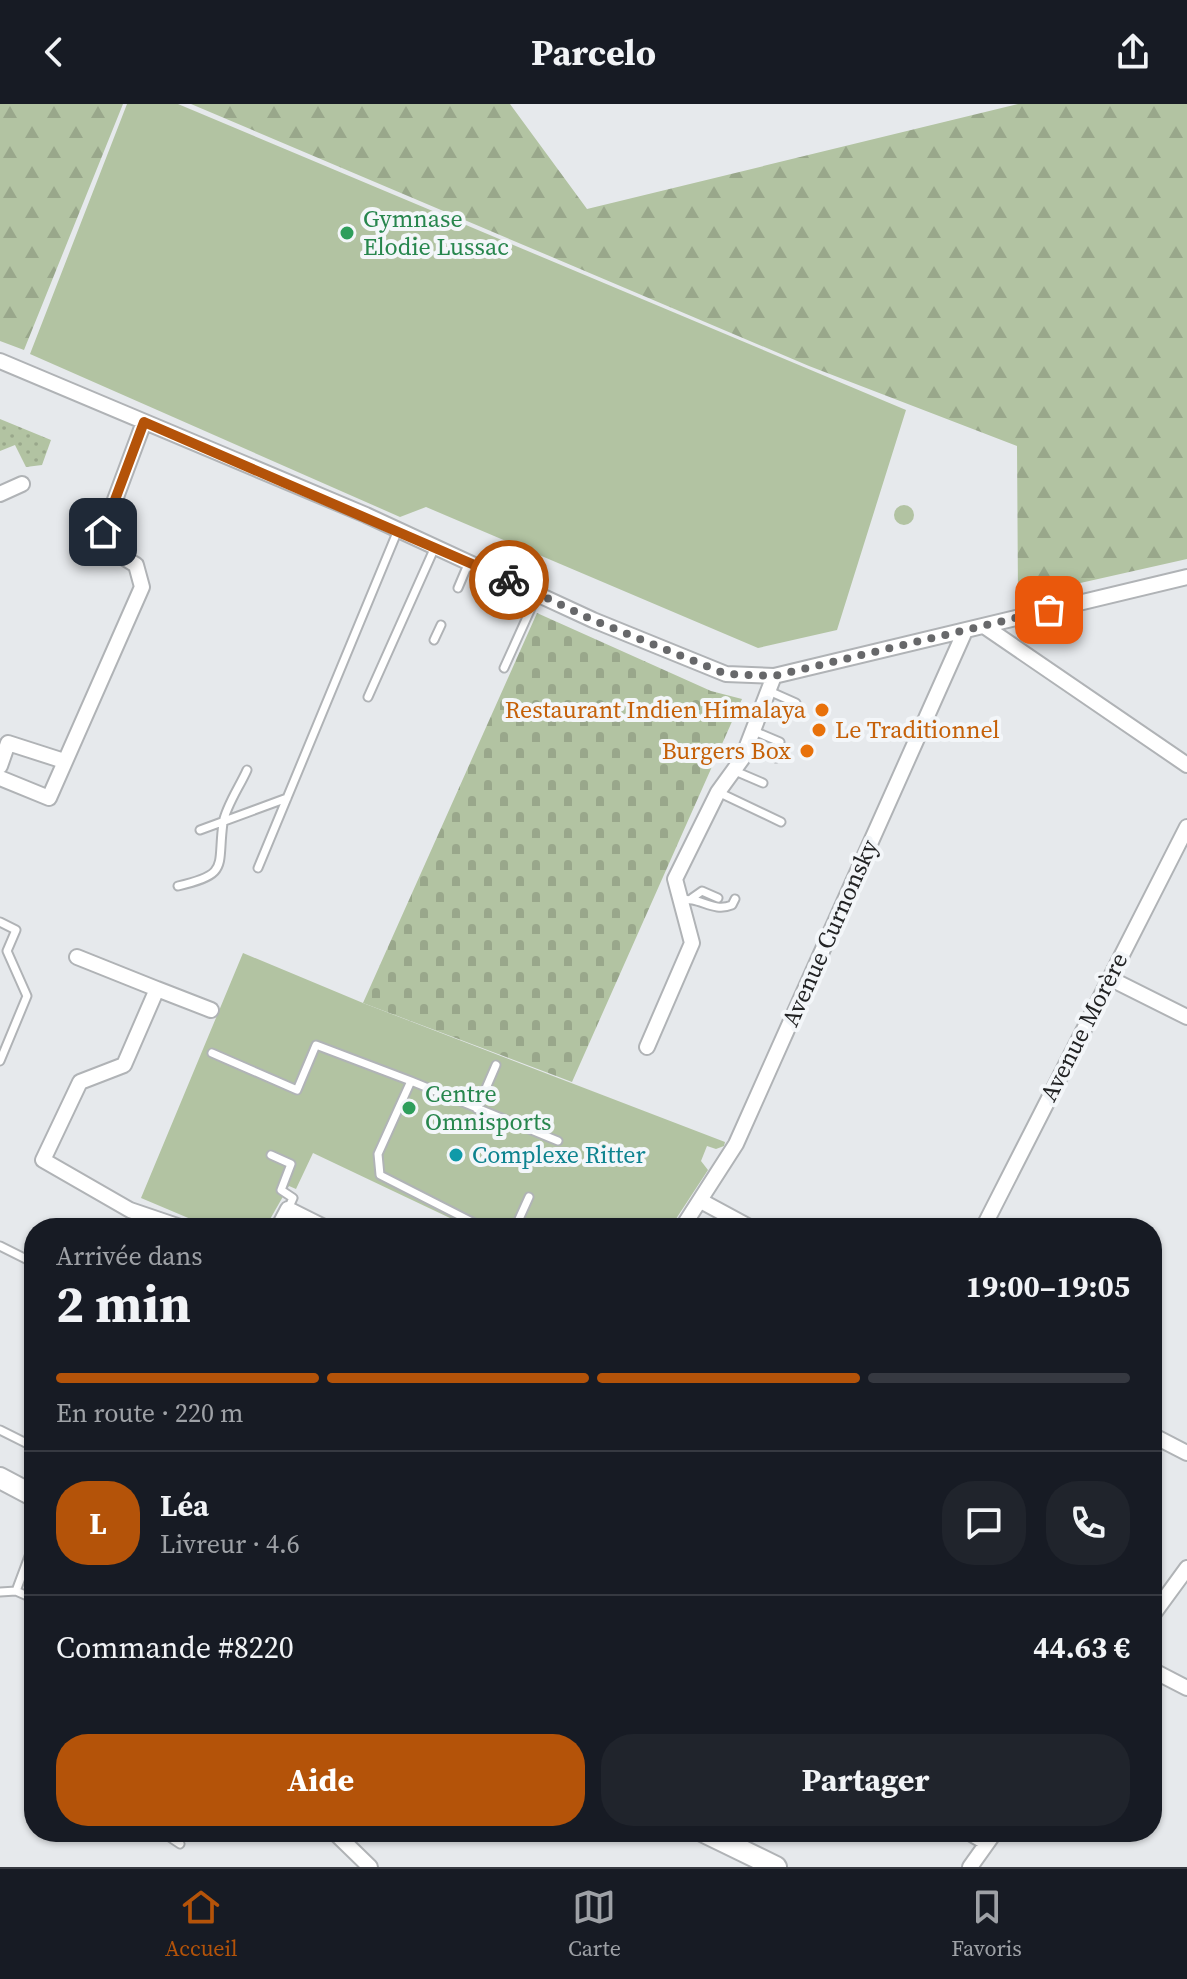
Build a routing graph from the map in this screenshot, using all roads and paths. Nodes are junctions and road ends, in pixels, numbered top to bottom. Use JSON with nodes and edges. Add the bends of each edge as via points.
{"nodes":[{"id":1,"x":0,"y":361,"type":"edge"},
{"id":2,"x":144,"y":422,"type":"junction"},
{"id":3,"x":22,"y":484,"type":"dead end"},
{"id":4,"x":0,"y":494,"type":"edge"},
{"id":5,"x":398,"y":530,"type":"junction"},
{"id":6,"x":435,"y":547,"type":"junction"},
{"id":7,"x":469,"y":562,"type":"junction"},
{"id":8,"x":1187,"y":577,"type":"edge"},
{"id":9,"x":458,"y":588,"type":"dead end"},
{"id":10,"x":538,"y":593,"type":"junction"},
{"id":11,"x":441,"y":625,"type":"dead end"},
{"id":12,"x":984,"y":626,"type":"junction"},
{"id":13,"x":965,"y":631,"type":"junction"},
{"id":14,"x":434,"y":640,"type":"dead end"},
{"id":15,"x":504,"y":668,"type":"dead end"},
{"id":16,"x":774,"y":676,"type":"junction"},
{"id":17,"x":769,"y":691,"type":"junction"},
{"id":18,"x":368,"y":697,"type":"dead end"},
{"id":19,"x":796,"y":703,"type":"dead end"},
{"id":20,"x":751,"y":738,"type":"junction"},
{"id":21,"x":780,"y":742,"type":"dead end"},
{"id":22,"x":776,"y":758,"type":"dead end"},
{"id":23,"x":64,"y":761,"type":"junction"},
{"id":24,"x":1187,"y":765,"type":"edge"},
{"id":25,"x":0,"y":766,"type":"edge"},
{"id":26,"x":247,"y":770,"type":"dead end"},
{"id":27,"x":735,"y":771,"type":"junction"},
{"id":28,"x":0,"y":778,"type":"edge"},
{"id":29,"x":763,"y":783,"type":"dead end"},
{"id":30,"x":718,"y":792,"type":"junction"},
{"id":31,"x":287,"y":798,"type":"junction"},
{"id":32,"x":223,"y":821,"type":"junction"},
{"id":33,"x":781,"y":822,"type":"dead end"},
{"id":34,"x":1187,"y":827,"type":"edge"},
{"id":35,"x":200,"y":830,"type":"dead end"},
{"id":36,"x":258,"y":868,"type":"dead end"},
{"id":37,"x":178,"y":886,"type":"dead end"},
{"id":38,"x":718,"y":898,"type":"dead end"},
{"id":39,"x":686,"y":899,"type":"junction"},
{"id":40,"x":735,"y":899,"type":"dead end"},
{"id":41,"x":0,"y":922,"type":"edge"},
{"id":42,"x":77,"y":957,"type":"dead end"},
{"id":43,"x":1109,"y":978,"type":"junction"},
{"id":44,"x":157,"y":989,"type":"junction"},
{"id":45,"x":211,"y":1010,"type":"dead end"},
{"id":46,"x":1187,"y":1017,"type":"edge"},
{"id":47,"x":647,"y":1047,"type":"dead end"},
{"id":48,"x":212,"y":1053,"type":"dead end"},
{"id":49,"x":0,"y":1061,"type":"edge"},
{"id":50,"x":496,"y":1065,"type":"dead end"},
{"id":51,"x":411,"y":1081,"type":"junction"},
{"id":52,"x":477,"y":1109,"type":"junction"},
{"id":53,"x":558,"y":1141,"type":"dead end"},
{"id":54,"x":271,"y":1155,"type":"dead end"},
{"id":55,"x":529,"y":1197,"type":"dead end"},
{"id":56,"x":701,"y":1201,"type":"junction"},
{"id":57,"x":288,"y":1209,"type":"junction"},
{"id":58,"x":154,"y":1218,"type":"edge"},
{"id":59,"x":283,"y":1218,"type":"edge"},
{"id":60,"x":306,"y":1218,"type":"edge"},
{"id":61,"x":464,"y":1218,"type":"edge"},
{"id":62,"x":520,"y":1218,"type":"edge"},
{"id":63,"x":689,"y":1218,"type":"edge"},
{"id":64,"x":732,"y":1218,"type":"edge"},
{"id":65,"x":988,"y":1218,"type":"edge"},
{"id":66,"x":0,"y":1246,"type":"edge"},
{"id":67,"x":24,"y":1258,"type":"edge"},
{"id":68,"x":0,"y":1430,"type":"edge"},
{"id":69,"x":1162,"y":1440,"type":"edge"},
{"id":70,"x":24,"y":1442,"type":"edge"},
{"id":71,"x":1187,"y":1453,"type":"edge"},
{"id":72,"x":0,"y":1478,"type":"edge"},
{"id":73,"x":24,"y":1491,"type":"edge"},
{"id":74,"x":1187,"y":1568,"type":"edge"},
{"id":75,"x":24,"y":1570,"type":"edge"},
{"id":76,"x":16,"y":1591,"type":"junction"},
{"id":77,"x":0,"y":1592,"type":"edge"},
{"id":78,"x":24,"y":1595,"type":"edge"},
{"id":79,"x":1162,"y":1602,"type":"edge"},
{"id":80,"x":1162,"y":1675,"type":"edge"},
{"id":81,"x":1187,"y":1688,"type":"edge"},
{"id":82,"x":177,"y":1842,"type":"edge"},
{"id":83,"x":344,"y":1842,"type":"edge"},
{"id":84,"x":725,"y":1842,"type":"edge"},
{"id":85,"x":988,"y":1842,"type":"edge"},
{"id":86,"x":180,"y":1844,"type":"dead end"},
{"id":87,"x":370,"y":1867,"type":"edge"},
{"id":88,"x":776,"y":1867,"type":"edge"},
{"id":89,"x":970,"y":1867,"type":"edge"}],
"edges":[{"from":1,"to":2,"type":"street"},
{"from":2,"to":5,"type":"street"},
{"from":2,"to":23,"type":"street","via":[[103,532],[108,548],[136,565],[142,587]]},
{"from":3,"to":4,"type":"street"},
{"from":5,"to":6,"type":"street"},
{"from":5,"to":31,"type":"lane"},
{"from":6,"to":7,"type":"street"},
{"from":6,"to":18,"type":"lane"},
{"from":7,"to":9,"type":"lane"},
{"from":7,"to":10,"type":"street"},
{"from":8,"to":12,"type":"street"},
{"from":10,"to":15,"type":"lane"},
{"from":10,"to":16,"type":"street","via":[[726,674]]},
{"from":11,"to":14,"type":"lane"},
{"from":12,"to":13,"type":"street"},
{"from":12,"to":24,"type":"street"},
{"from":13,"to":16,"type":"street"},
{"from":13,"to":56,"type":"street","name":"Avenue Curnonsky","via":[[736,1144]]},
{"from":16,"to":17,"type":"street"},
{"from":17,"to":19,"type":"lane"},
{"from":17,"to":20,"type":"street"},
{"from":20,"to":21,"type":"lane"},
{"from":20,"to":22,"type":"lane"},
{"from":20,"to":27,"type":"street"},
{"from":23,"to":25,"type":"street","via":[[8,743]]},
{"from":23,"to":28,"type":"street","via":[[49,798]]},
{"from":26,"to":32,"type":"lane"},
{"from":27,"to":29,"type":"lane"},
{"from":27,"to":30,"type":"street"},
{"from":30,"to":33,"type":"lane"},
{"from":30,"to":39,"type":"street","via":[[675,879]]},
{"from":31,"to":32,"type":"lane"},
{"from":31,"to":36,"type":"lane"},
{"from":32,"to":35,"type":"lane"},
{"from":32,"to":37,"type":"lane","via":[[223,853],[216,872]]},
{"from":34,"to":43,"type":"street","name":"Avenue Morère"},
{"from":38,"to":39,"type":"lane","via":[[702,891]]},
{"from":39,"to":40,"type":"lane","via":[[715,908]]},
{"from":39,"to":47,"type":"street","via":[[692,943]]},
{"from":41,"to":49,"type":"lane","via":[[16,930],[7,951],[27,996]]},
{"from":42,"to":44,"type":"street"},
{"from":43,"to":46,"type":"street"},
{"from":43,"to":65,"type":"street","name":"Avenue Morère"},
{"from":44,"to":45,"type":"street"},
{"from":44,"to":58,"type":"street","via":[[124,1065],[80,1082],[43,1160]]},
{"from":48,"to":51,"type":"lane","via":[[297,1090],[316,1045]]},
{"from":50,"to":52,"type":"lane"},
{"from":51,"to":52,"type":"lane"},
{"from":51,"to":61,"type":"lane","via":[[378,1154],[380,1175]]},
{"from":52,"to":53,"type":"lane"},
{"from":54,"to":57,"type":"lane","via":[[291,1164],[281,1190],[293,1198]]},
{"from":55,"to":62,"type":"lane"},
{"from":56,"to":63,"type":"street","name":"Avenue Curnonsky"},
{"from":56,"to":64,"type":"street"},
{"from":57,"to":59,"type":"street"},
{"from":57,"to":60,"type":"street"},
{"from":66,"to":67,"type":"lane"},
{"from":68,"to":70,"type":"lane"},
{"from":69,"to":71,"type":"street"},
{"from":72,"to":73,"type":"street"},
{"from":74,"to":79,"type":"street"},
{"from":75,"to":76,"type":"lane"},
{"from":76,"to":77,"type":"lane"},
{"from":76,"to":78,"type":"lane"},
{"from":80,"to":81,"type":"street"},
{"from":82,"to":86,"type":"lane"},
{"from":83,"to":87,"type":"street"},
{"from":84,"to":88,"type":"street"},
{"from":85,"to":89,"type":"street"}]}
